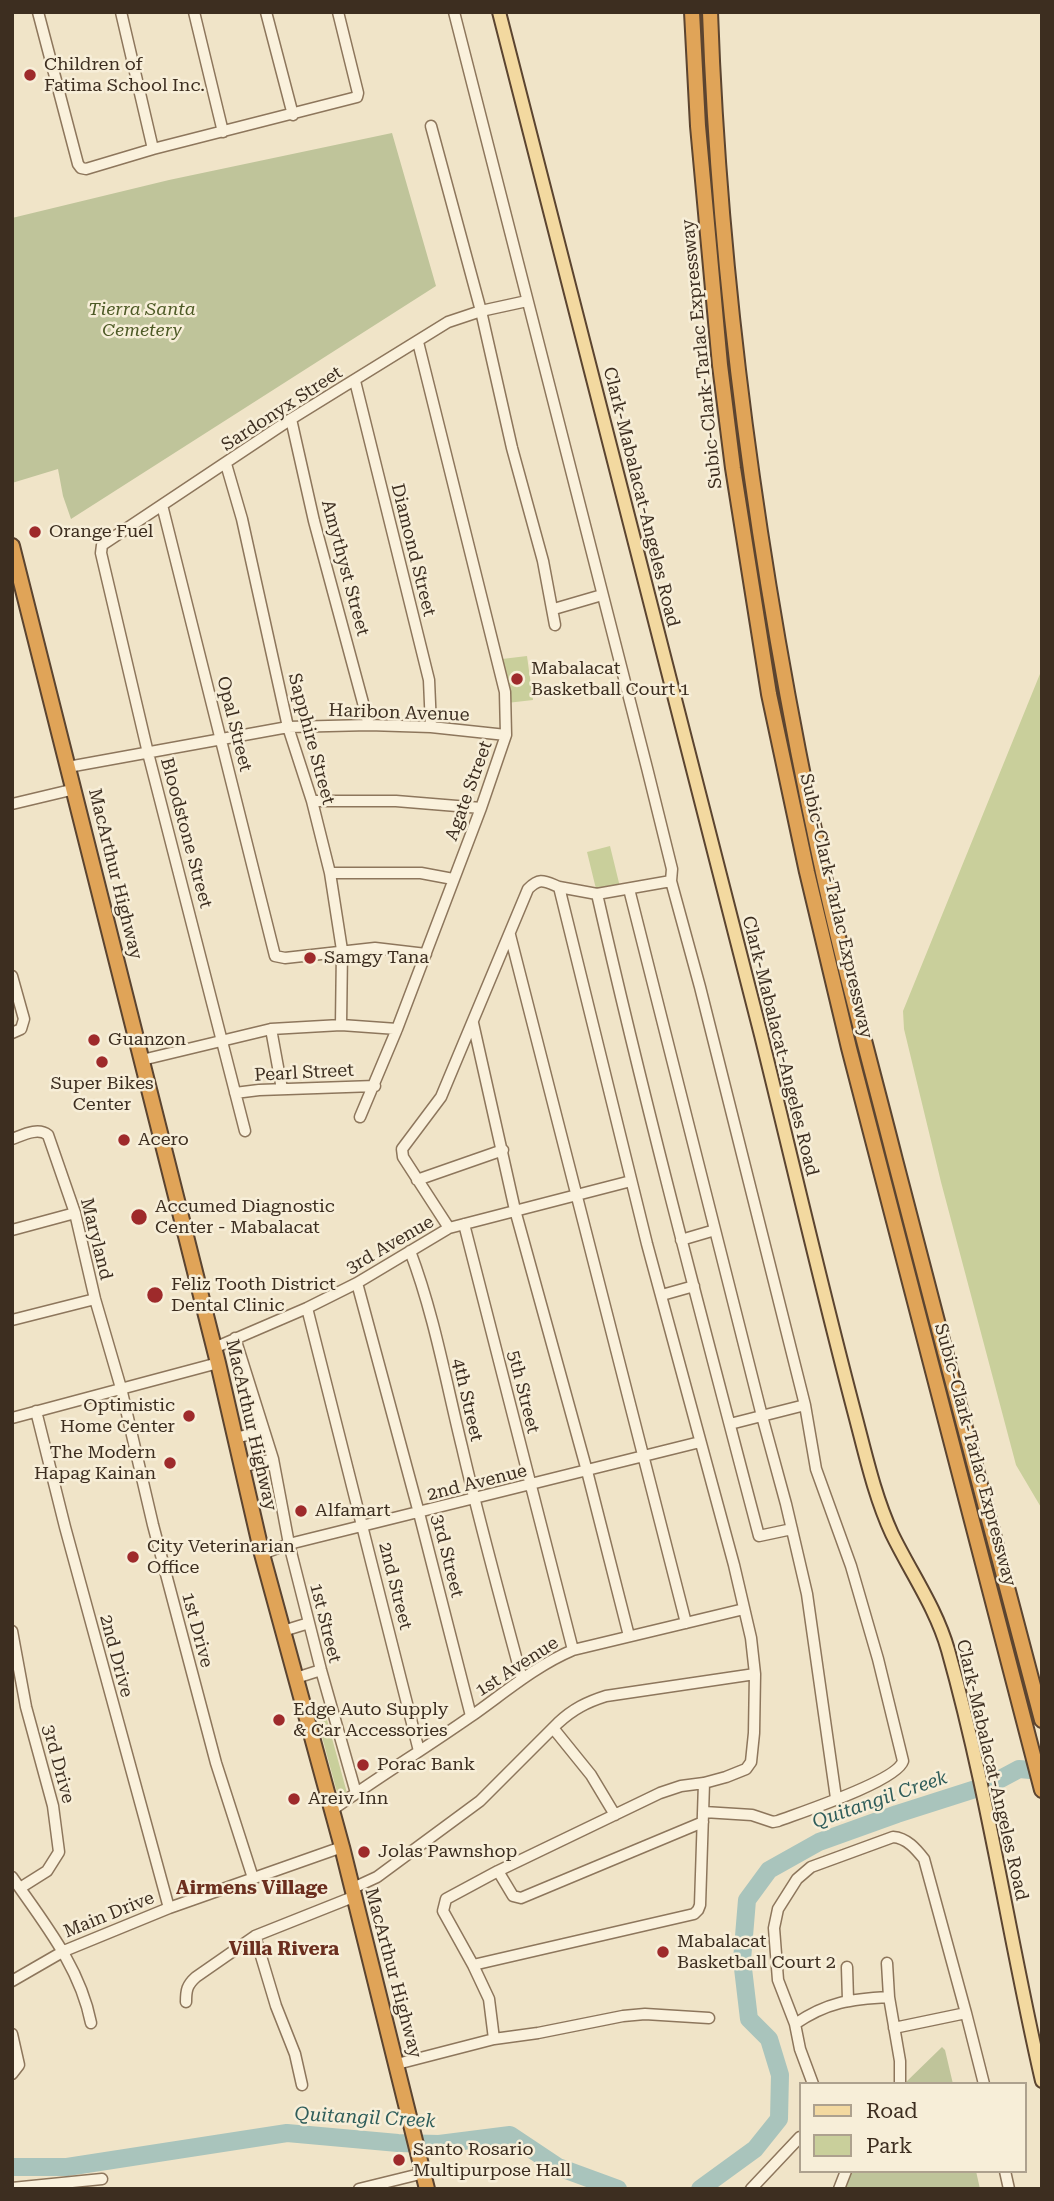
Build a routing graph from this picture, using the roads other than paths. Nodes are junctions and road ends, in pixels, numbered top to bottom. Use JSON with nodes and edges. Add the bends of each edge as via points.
{"nodes":[{"id":1,"x":38,"y":12,"type":"edge"},
{"id":2,"x":121,"y":12,"type":"edge"},
{"id":3,"x":194,"y":12,"type":"edge"},
{"id":4,"x":266,"y":12,"type":"edge"},
{"id":5,"x":338,"y":12,"type":"edge"},
{"id":6,"x":454,"y":12,"type":"edge"},
{"id":7,"x":499,"y":12,"type":"edge"},
{"id":8,"x":692,"y":12,"type":"edge"},
{"id":9,"x":710,"y":12,"type":"edge"},
{"id":10,"x":293,"y":115,"type":"junction"},
{"id":11,"x":431,"y":126,"type":"dead end"},
{"id":12,"x":223,"y":132,"type":"junction"},
{"id":13,"x":153,"y":149,"type":"junction"},
{"id":14,"x":527,"y":301,"type":"junction"},
{"id":15,"x":481,"y":311,"type":"junction"},
{"id":16,"x":418,"y":341,"type":"junction"},
{"id":17,"x":355,"y":381,"type":"junction"},
{"id":18,"x":291,"y":419,"type":"junction"},
{"id":19,"x":226,"y":464,"type":"junction"},
{"id":20,"x":162,"y":505,"type":"junction"},
{"id":21,"x":104,"y":542,"type":"joint"},
{"id":22,"x":12,"y":546,"type":"edge"},
{"id":23,"x":602,"y":595,"type":"junction"},
{"id":24,"x":554,"y":609,"type":"junction"},
{"id":25,"x":555,"y":625,"type":"dead end"},
{"id":26,"x":369,"y":725,"type":"junction"},
{"id":27,"x":288,"y":727,"type":"junction"},
{"id":28,"x":431,"y":727,"type":"junction"},
{"id":29,"x":506,"y":735,"type":"junction"},
{"id":30,"x":222,"y":739,"type":"junction"},
{"id":31,"x":148,"y":753,"type":"junction"},
{"id":32,"x":69,"y":770,"type":"junction"},
{"id":33,"x":75,"y":789,"type":"junction"},
{"id":34,"x":312,"y":801,"type":"junction"},
{"id":35,"x":12,"y":804,"type":"edge"},
{"id":36,"x":481,"y":807,"type":"junction"},
{"id":37,"x":330,"y":873,"type":"junction"},
{"id":38,"x":453,"y":879,"type":"junction"},
{"id":39,"x":671,"y":881,"type":"junction"},
{"id":40,"x":559,"y":887,"type":"junction"},
{"id":41,"x":629,"y":889,"type":"junction"},
{"id":42,"x":597,"y":894,"type":"junction"},
{"id":43,"x":510,"y":934,"type":"junction"},
{"id":44,"x":342,"y":950,"type":"junction"},
{"id":45,"x":426,"y":954,"type":"junction"},
{"id":46,"x":12,"y":976,"type":"edge"},
{"id":47,"x":474,"y":1023,"type":"junction"},
{"id":48,"x":341,"y":1025,"type":"junction"},
{"id":49,"x":271,"y":1029,"type":"junction"},
{"id":50,"x":397,"y":1029,"type":"junction"},
{"id":51,"x":12,"y":1033,"type":"edge"},
{"id":52,"x":224,"y":1041,"type":"junction"},
{"id":53,"x":142,"y":1060,"type":"junction"},
{"id":54,"x":375,"y":1086,"type":"junction"},
{"id":55,"x":282,"y":1089,"type":"junction"},
{"id":56,"x":235,"y":1093,"type":"junction"},
{"id":57,"x":360,"y":1117,"type":"dead end"},
{"id":58,"x":246,"y":1131,"type":"dead end"},
{"id":59,"x":12,"y":1139,"type":"edge"},
{"id":60,"x":503,"y":1150,"type":"junction"},
{"id":61,"x":417,"y":1180,"type":"junction"},
{"id":62,"x":631,"y":1181,"type":"junction"},
{"id":63,"x":578,"y":1195,"type":"junction"},
{"id":64,"x":515,"y":1210,"type":"junction"},
{"id":65,"x":75,"y":1213,"type":"junction"},
{"id":66,"x":464,"y":1224,"type":"junction"},
{"id":67,"x":449,"y":1228,"type":"junction"},
{"id":68,"x":12,"y":1230,"type":"edge"},
{"id":69,"x":715,"y":1230,"type":"junction"},
{"id":70,"x":681,"y":1240,"type":"junction"},
{"id":71,"x":410,"y":1251,"type":"junction"},
{"id":72,"x":357,"y":1283,"type":"junction"},
{"id":73,"x":694,"y":1286,"type":"junction"},
{"id":74,"x":662,"y":1295,"type":"junction"},
{"id":75,"x":94,"y":1299,"type":"junction"},
{"id":76,"x":307,"y":1308,"type":"junction"},
{"id":77,"x":12,"y":1321,"type":"edge"},
{"id":78,"x":235,"y":1338,"type":"junction"},
{"id":79,"x":214,"y":1348,"type":"junction"},
{"id":80,"x":218,"y":1363,"type":"junction"},
{"id":81,"x":121,"y":1388,"type":"junction"},
{"id":82,"x":805,"y":1405,"type":"junction"},
{"id":83,"x":36,"y":1411,"type":"junction"},
{"id":84,"x":762,"y":1416,"type":"junction"},
{"id":85,"x":12,"y":1418,"type":"edge"},
{"id":86,"x":730,"y":1424,"type":"junction"},
{"id":87,"x":264,"y":1432,"type":"junction"},
{"id":88,"x":235,"y":1438,"type":"junction"},
{"id":89,"x":700,"y":1442,"type":"junction"},
{"id":90,"x":643,"y":1457,"type":"junction"},
{"id":91,"x":273,"y":1459,"type":"junction"},
{"id":92,"x":242,"y":1467,"type":"junction"},
{"id":93,"x":587,"y":1471,"type":"junction"},
{"id":94,"x":530,"y":1486,"type":"junction"},
{"id":95,"x":474,"y":1499,"type":"junction"},
{"id":96,"x":419,"y":1513,"type":"junction"},
{"id":97,"x":363,"y":1527,"type":"junction"},
{"id":98,"x":792,"y":1529,"type":"junction"},
{"id":99,"x":289,"y":1545,"type":"junction"},
{"id":100,"x":262,"y":1554,"type":"junction"},
{"id":101,"x":744,"y":1609,"type":"junction"},
{"id":102,"x":309,"y":1623,"type":"junction"},
{"id":103,"x":686,"y":1623,"type":"junction"},
{"id":104,"x":12,"y":1631,"type":"edge"},
{"id":105,"x":283,"y":1631,"type":"junction"},
{"id":106,"x":629,"y":1636,"type":"junction"},
{"id":107,"x":573,"y":1650,"type":"junction"},
{"id":108,"x":321,"y":1671,"type":"junction"},
{"id":109,"x":755,"y":1674,"type":"junction"},
{"id":110,"x":296,"y":1678,"type":"junction"},
{"id":111,"x":522,"y":1679,"type":"junction"},
{"id":112,"x":471,"y":1716,"type":"junction"},
{"id":113,"x":1042,"y":1719,"type":"edge"},
{"id":114,"x":553,"y":1728,"type":"junction"},
{"id":115,"x":419,"y":1751,"type":"junction"},
{"id":116,"x":704,"y":1783,"type":"junction"},
{"id":117,"x":1042,"y":1790,"type":"edge"},
{"id":118,"x":356,"y":1793,"type":"junction"},
{"id":119,"x":836,"y":1798,"type":"junction"},
{"id":120,"x":332,"y":1810,"type":"junction"},
{"id":121,"x":614,"y":1815,"type":"junction"},
{"id":122,"x":703,"y":1817,"type":"junction"},
{"id":123,"x":342,"y":1847,"type":"junction"},
{"id":124,"x":498,"y":1871,"type":"junction"},
{"id":125,"x":12,"y":1877,"type":"edge"},
{"id":126,"x":253,"y":1878,"type":"junction"},
{"id":127,"x":20,"y":1888,"type":"junction"},
{"id":128,"x":352,"y":1893,"type":"junction"},
{"id":129,"x":169,"y":1908,"type":"junction"},
{"id":130,"x":255,"y":1936,"type":"junction"},
{"id":131,"x":64,"y":1951,"type":"junction"},
{"id":132,"x":887,"y":1962,"type":"dead end"},
{"id":133,"x":473,"y":1965,"type":"junction"},
{"id":134,"x":847,"y":1967,"type":"dead end"},
{"id":135,"x":12,"y":1980,"type":"edge"},
{"id":136,"x":889,"y":1997,"type":"junction"},
{"id":137,"x":848,"y":2000,"type":"junction"},
{"id":138,"x":186,"y":2003,"type":"dead end"},
{"id":139,"x":966,"y":2012,"type":"junction"},
{"id":140,"x":709,"y":2018,"type":"dead end"},
{"id":141,"x":91,"y":2023,"type":"dead end"},
{"id":142,"x":795,"y":2024,"type":"junction"},
{"id":143,"x":894,"y":2028,"type":"junction"},
{"id":144,"x":12,"y":2034,"type":"edge"},
{"id":145,"x":494,"y":2039,"type":"junction"},
{"id":146,"x":397,"y":2064,"type":"junction"},
{"id":147,"x":12,"y":2074,"type":"edge"},
{"id":148,"x":1042,"y":2081,"type":"edge"},
{"id":149,"x":812,"y":2082,"type":"edge"},
{"id":150,"x":900,"y":2082,"type":"edge"},
{"id":151,"x":984,"y":2082,"type":"edge"},
{"id":152,"x":302,"y":2085,"type":"dead end"},
{"id":153,"x":799,"y":2138,"type":"edge"},
{"id":154,"x":424,"y":2173,"type":"junction"},
{"id":155,"x":102,"y":2179,"type":"dead end"},
{"id":156,"x":64,"y":2186,"type":"edge"},
{"id":157,"x":12,"y":2188,"type":"edge"},
{"id":158,"x":359,"y":2189,"type":"edge"},
{"id":159,"x":427,"y":2189,"type":"edge"},
{"id":160,"x":751,"y":2189,"type":"edge"}],
"edges":[{"from":1,"to":13,"type":"street","via":[[81,168]]},
{"from":2,"to":13,"type":"street"},
{"from":3,"to":12,"type":"street"},
{"from":4,"to":10,"type":"street"},
{"from":5,"to":10,"type":"street","via":[[357,97]]},
{"from":6,"to":14,"type":"street"},
{"from":7,"to":148,"type":"main road","name":"Clark-Mabalacat-Angeles Road","via":[[872,1475],[891,1532],[942,1632],[972,1744]]},
{"from":8,"to":117,"type":"highway","name":"Subic-Clark-Tarlac Expressway","via":[[720,365],[769,694],[843,1022]]},
{"from":9,"to":113,"type":"highway","name":"Subic-Clark-Tarlac Expressway","via":[[724,242],[763,561],[786,689],[822,869],[864,1039]]},
{"from":10,"to":12,"type":"street"},
{"from":11,"to":15,"type":"street"},
{"from":12,"to":13,"type":"street"},
{"from":14,"to":15,"type":"street","name":"Sardonyx Street"},
{"from":14,"to":23,"type":"street"},
{"from":15,"to":16,"type":"street","name":"Sardonyx Street"},
{"from":15,"to":24,"type":"street"},
{"from":16,"to":17,"type":"street","name":"Sardonyx Street"},
{"from":16,"to":29,"type":"street","name":"Agate Street","via":[[505,692]]},
{"from":17,"to":18,"type":"street","name":"Sardonyx Street"},
{"from":17,"to":28,"type":"street","name":"Diamond Street","via":[[429,680]]},
{"from":18,"to":19,"type":"street","name":"Sardonyx Street"},
{"from":18,"to":26,"type":"street","name":"Amythyst Street"},
{"from":19,"to":20,"type":"street","name":"Sardonyx Street"},
{"from":19,"to":27,"type":"street","name":"Sapphire Street"},
{"from":20,"to":21,"type":"street","name":"Sardonyx Street"},
{"from":20,"to":30,"type":"street","name":"Opal Street"},
{"from":21,"to":31,"type":"street","name":"Bloodstone Street","via":[[101,553]]},
{"from":22,"to":32,"type":"highway","name":"MacArthur Highway"},
{"from":23,"to":24,"type":"street"},
{"from":23,"to":39,"type":"street"},
{"from":24,"to":25,"type":"street"},
{"from":26,"to":27,"type":"street","name":"Haribon Avenue"},
{"from":26,"to":28,"type":"street","name":"Haribon Avenue"},
{"from":27,"to":30,"type":"street","name":"Haribon Avenue"},
{"from":27,"to":34,"type":"street","name":"Sapphire Street"},
{"from":28,"to":29,"type":"street","name":"Haribon Avenue"},
{"from":29,"to":36,"type":"street","name":"Agate Street"},
{"from":30,"to":31,"type":"street","name":"Haribon Avenue"},
{"from":30,"to":44,"type":"street","name":"Opal Street","via":[[275,956]]},
{"from":31,"to":32,"type":"street","name":"Haribon Avenue"},
{"from":31,"to":52,"type":"street","name":"Bloodstone Street"},
{"from":32,"to":33,"type":"highway","name":"MacArthur Highway"},
{"from":33,"to":35,"type":"street"},
{"from":33,"to":53,"type":"highway","name":"MacArthur Highway"},
{"from":34,"to":36,"type":"street"},
{"from":34,"to":37,"type":"street","name":"Sapphire Street"},
{"from":36,"to":38,"type":"street","name":"Agate Street"},
{"from":37,"to":38,"type":"street","via":[[410,872]]},
{"from":37,"to":44,"type":"street","name":"Sapphire Street"},
{"from":38,"to":45,"type":"street","name":"Agate Street"},
{"from":39,"to":41,"type":"street"},
{"from":39,"to":82,"type":"street"},
{"from":40,"to":42,"type":"street"},
{"from":40,"to":43,"type":"street","via":[[534,882]]},
{"from":40,"to":62,"type":"street"},
{"from":41,"to":42,"type":"street"},
{"from":41,"to":69,"type":"street"},
{"from":42,"to":70,"type":"street"},
{"from":43,"to":47,"type":"street"},
{"from":43,"to":63,"type":"street"},
{"from":44,"to":45,"type":"street","via":[[375,948]]},
{"from":44,"to":48,"type":"street","name":"Sapphire Street"},
{"from":45,"to":50,"type":"street","name":"Agate Street"},
{"from":46,"to":51,"type":"street","via":[[24,1019]]},
{"from":47,"to":60,"type":"street"},
{"from":47,"to":61,"type":"street","via":[[441,1097],[402,1149]]},
{"from":48,"to":49,"type":"street"},
{"from":48,"to":50,"type":"street"},
{"from":49,"to":52,"type":"street"},
{"from":49,"to":55,"type":"street"},
{"from":50,"to":54,"type":"street","name":"Agate Street"},
{"from":52,"to":53,"type":"street"},
{"from":52,"to":56,"type":"street","name":"Bloodstone Street"},
{"from":53,"to":79,"type":"highway","name":"MacArthur Highway"},
{"from":54,"to":55,"type":"street","name":"Pearl Street"},
{"from":54,"to":57,"type":"street","name":"Agate Street"},
{"from":55,"to":56,"type":"street","name":"Pearl Street"},
{"from":56,"to":58,"type":"street","name":"Bloodstone Street"},
{"from":59,"to":65,"type":"street","name":"Maryland","via":[[38,1131],[48,1135]]},
{"from":60,"to":61,"type":"street"},
{"from":60,"to":64,"type":"street"},
{"from":61,"to":67,"type":"street"},
{"from":62,"to":63,"type":"street","name":"3rd Avenue"},
{"from":62,"to":74,"type":"street"},
{"from":63,"to":64,"type":"street","name":"3rd Avenue"},
{"from":63,"to":90,"type":"street"},
{"from":64,"to":66,"type":"street","name":"3rd Avenue"},
{"from":64,"to":93,"type":"street"},
{"from":65,"to":68,"type":"street"},
{"from":65,"to":75,"type":"street","name":"Maryland"},
{"from":66,"to":67,"type":"street","name":"3rd Avenue"},
{"from":66,"to":94,"type":"street","name":"5th Street"},
{"from":67,"to":71,"type":"street","name":"3rd Avenue"},
{"from":69,"to":70,"type":"street"},
{"from":69,"to":84,"type":"street"},
{"from":70,"to":73,"type":"street"},
{"from":71,"to":72,"type":"street","name":"3rd Avenue"},
{"from":71,"to":95,"type":"street","name":"4th Street","via":[[432,1322]]},
{"from":72,"to":76,"type":"street","name":"3rd Avenue"},
{"from":72,"to":96,"type":"street","name":"3rd Street"},
{"from":73,"to":74,"type":"street"},
{"from":73,"to":86,"type":"street"},
{"from":74,"to":89,"type":"street"},
{"from":75,"to":77,"type":"street"},
{"from":75,"to":81,"type":"street","name":"Maryland"},
{"from":76,"to":78,"type":"street","name":"3rd Avenue"},
{"from":76,"to":97,"type":"street","name":"2nd Street"},
{"from":78,"to":79,"type":"street","name":"3rd Avenue"},
{"from":78,"to":87,"type":"street","name":"1st Street"},
{"from":79,"to":80,"type":"highway","name":"MacArthur Highway"},
{"from":80,"to":81,"type":"street"},
{"from":80,"to":88,"type":"highway","name":"MacArthur Highway"},
{"from":81,"to":83,"type":"street"},
{"from":81,"to":126,"type":"street","name":"1st Drive","via":[[216,1763]]},
{"from":82,"to":84,"type":"street"},
{"from":82,"to":119,"type":"street","via":[[816,1469],[851,1566],[903,1761],[883,1780]]},
{"from":83,"to":85,"type":"street"},
{"from":83,"to":129,"type":"street","name":"2nd Drive"},
{"from":84,"to":86,"type":"street"},
{"from":84,"to":98,"type":"street"},
{"from":86,"to":98,"type":"street","via":[[759,1536]]},
{"from":87,"to":88,"type":"street"},
{"from":87,"to":91,"type":"street","name":"1st Street"},
{"from":88,"to":92,"type":"highway","name":"MacArthur Highway"},
{"from":89,"to":90,"type":"street","name":"2nd Avenue"},
{"from":89,"to":101,"type":"street"},
{"from":90,"to":93,"type":"street","name":"2nd Avenue"},
{"from":90,"to":103,"type":"street"},
{"from":91,"to":92,"type":"street"},
{"from":91,"to":99,"type":"street","name":"1st Street"},
{"from":92,"to":100,"type":"highway","name":"MacArthur Highway"},
{"from":93,"to":94,"type":"street","name":"2nd Avenue"},
{"from":93,"to":106,"type":"street"},
{"from":94,"to":95,"type":"street","name":"2nd Avenue"},
{"from":94,"to":107,"type":"street","name":"5th Street"},
{"from":95,"to":96,"type":"street","name":"2nd Avenue"},
{"from":95,"to":111,"type":"street","name":"4th Street"},
{"from":96,"to":97,"type":"street","name":"2nd Avenue"},
{"from":96,"to":112,"type":"street","name":"3rd Street"},
{"from":97,"to":99,"type":"street","name":"2nd Avenue"},
{"from":97,"to":115,"type":"street","name":"2nd Street"},
{"from":98,"to":119,"type":"street","via":[[807,1594]]},
{"from":99,"to":100,"type":"street","name":"2nd Avenue"},
{"from":99,"to":102,"type":"street","name":"1st Street"},
{"from":100,"to":105,"type":"highway","name":"MacArthur Highway"},
{"from":101,"to":103,"type":"street","name":"1st Avenue"},
{"from":101,"to":109,"type":"street"},
{"from":102,"to":105,"type":"street"},
{"from":102,"to":108,"type":"street","name":"1st Street"},
{"from":103,"to":106,"type":"street","name":"1st Avenue"},
{"from":104,"to":127,"type":"street","name":"3rd Drive","via":[[26,1707],[53,1805],[59,1852],[47,1871]]},
{"from":105,"to":110,"type":"highway","name":"MacArthur Highway"},
{"from":106,"to":107,"type":"street","name":"1st Avenue"},
{"from":107,"to":111,"type":"street","name":"1st Avenue"},
{"from":108,"to":110,"type":"street"},
{"from":108,"to":118,"type":"street","name":"1st Street"},
{"from":109,"to":114,"type":"street","via":[[606,1696],[571,1711]]},
{"from":109,"to":116,"type":"street","via":[[751,1762],[746,1769]]},
{"from":110,"to":120,"type":"highway","name":"MacArthur Highway"},
{"from":111,"to":112,"type":"street","name":"1st Avenue"},
{"from":112,"to":115,"type":"street","name":"1st Avenue"},
{"from":114,"to":121,"type":"street","via":[[591,1775]]},
{"from":114,"to":128,"type":"street","via":[[480,1801]]},
{"from":115,"to":118,"type":"street","name":"1st Avenue"},
{"from":116,"to":121,"type":"street","via":[[660,1793]]},
{"from":116,"to":122,"type":"street"},
{"from":118,"to":120,"type":"street","name":"1st Avenue"},
{"from":119,"to":122,"type":"street","via":[[773,1822],[752,1815]]},
{"from":120,"to":123,"type":"highway","name":"MacArthur Highway"},
{"from":121,"to":124,"type":"street"},
{"from":122,"to":124,"type":"street","via":[[521,1898],[513,1896]]},
{"from":122,"to":133,"type":"street","via":[[700,1905],[694,1914]]},
{"from":123,"to":126,"type":"street","name":"Main Drive"},
{"from":123,"to":128,"type":"highway","name":"MacArthur Highway"},
{"from":124,"to":133,"type":"street","via":[[446,1899],[444,1905],[443,1911]]},
{"from":125,"to":127,"type":"street"},
{"from":126,"to":129,"type":"street","name":"Main Drive"},
{"from":127,"to":131,"type":"street"},
{"from":128,"to":130,"type":"street"},
{"from":128,"to":146,"type":"highway","name":"MacArthur Highway"},
{"from":129,"to":131,"type":"street","name":"Main Drive"},
{"from":130,"to":138,"type":"street","via":[[188,1984]]},
{"from":130,"to":152,"type":"street"},
{"from":131,"to":135,"type":"street","name":"Main Drive"},
{"from":131,"to":141,"type":"street","via":[[87,2001]]},
{"from":132,"to":136,"type":"street"},
{"from":133,"to":145,"type":"street","via":[[489,1999]]},
{"from":134,"to":137,"type":"street"},
{"from":136,"to":137,"type":"street"},
{"from":136,"to":143,"type":"street"},
{"from":137,"to":142,"type":"street","via":[[821,2008]]},
{"from":139,"to":142,"type":"street","via":[[924,1859],[914,1847],[893,1837],[811,1867],[797,1879],[778,1909],[774,1928],[778,1980]]},
{"from":139,"to":143,"type":"street"},
{"from":139,"to":151,"type":"street"},
{"from":140,"to":145,"type":"street","via":[[622,2016]]},
{"from":142,"to":149,"type":"street"},
{"from":143,"to":150,"type":"street"},
{"from":144,"to":147,"type":"street","via":[[19,2065]]},
{"from":145,"to":146,"type":"street"},
{"from":146,"to":154,"type":"highway","name":"MacArthur Highway"},
{"from":153,"to":160,"type":"street"},
{"from":154,"to":158,"type":"street"},
{"from":154,"to":159,"type":"highway","name":"MacArthur Highway"},
{"from":155,"to":156,"type":"street"},
{"from":156,"to":157,"type":"street"}]}
